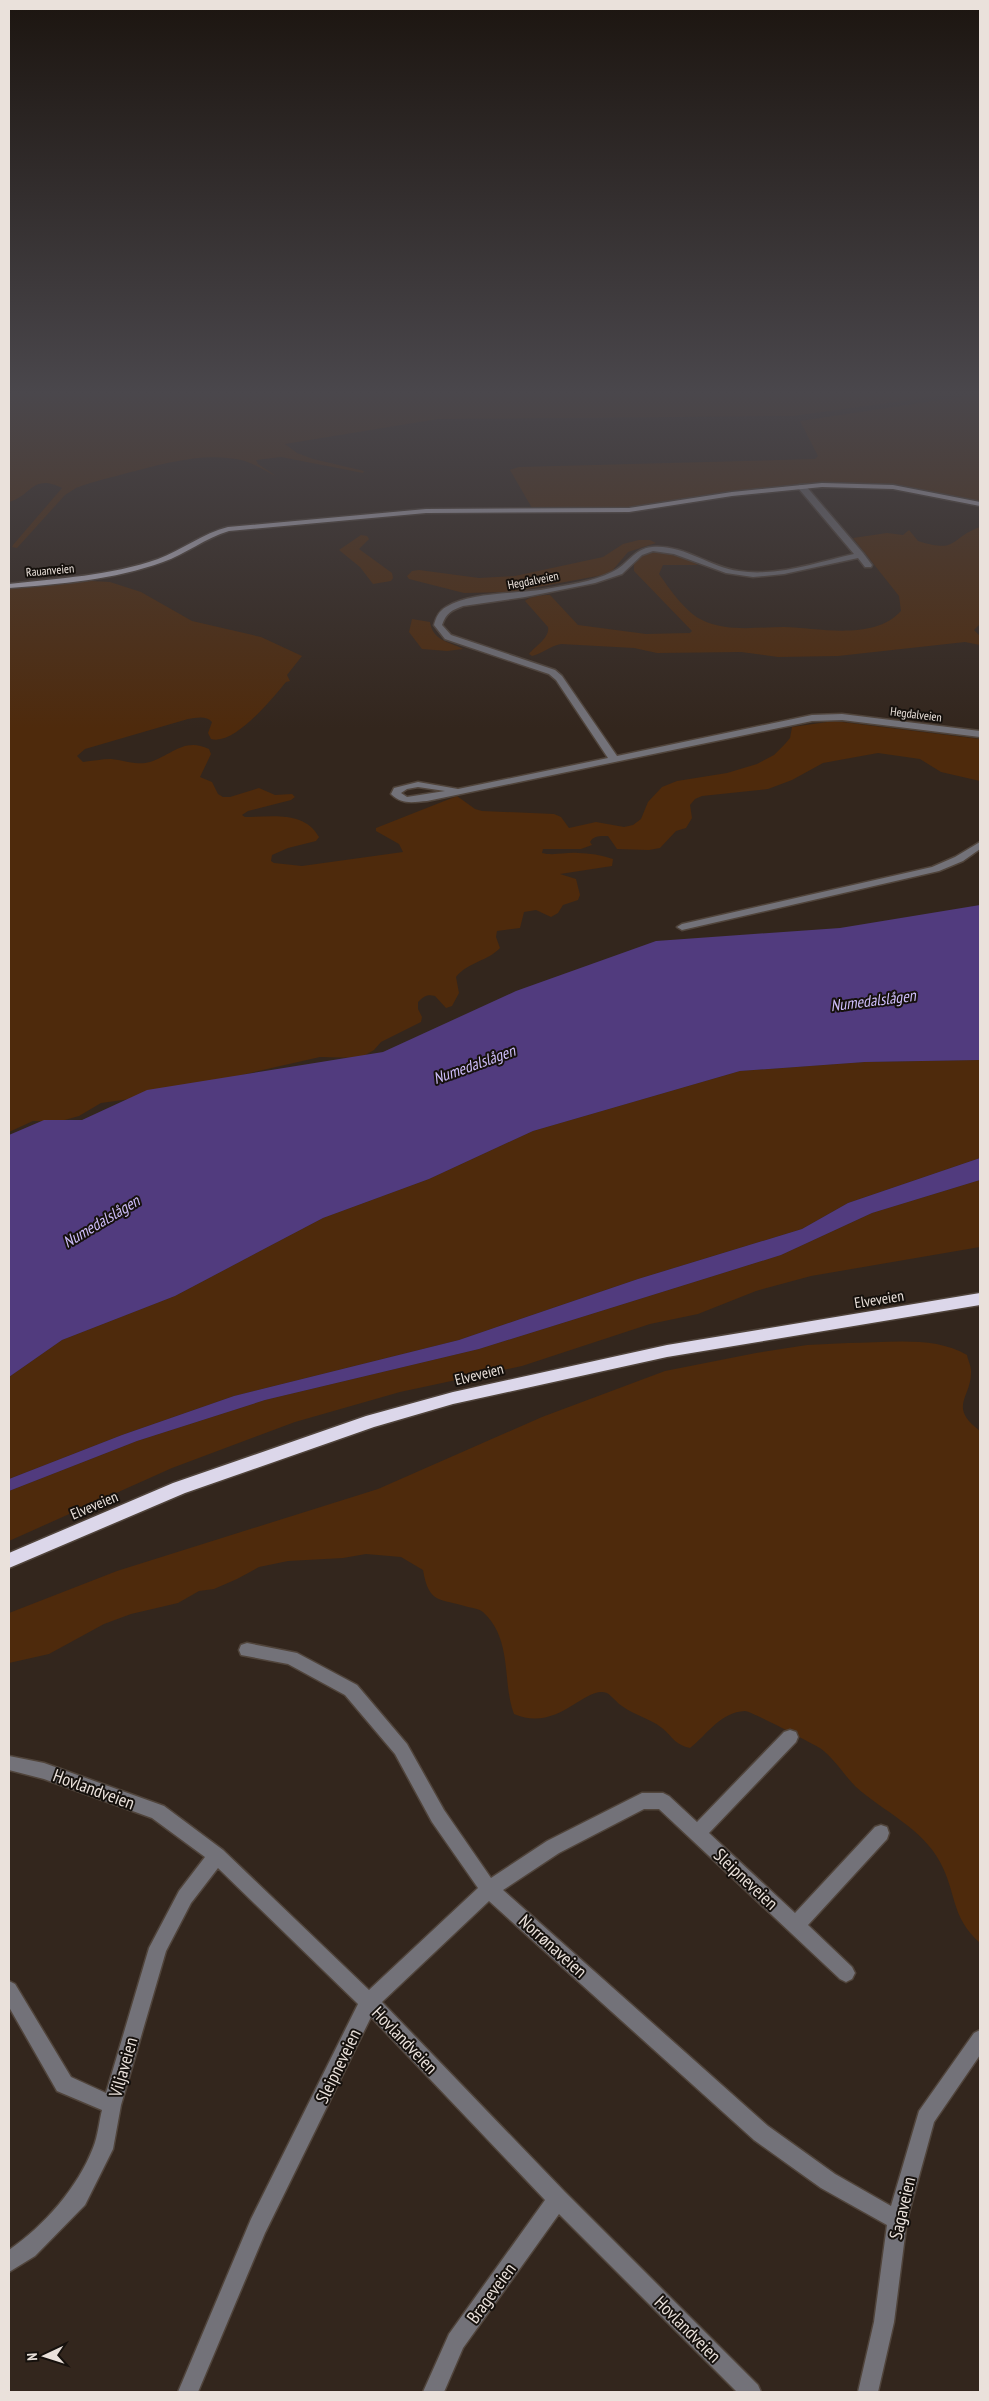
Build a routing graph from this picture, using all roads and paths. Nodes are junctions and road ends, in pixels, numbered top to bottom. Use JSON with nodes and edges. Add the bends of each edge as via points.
{"nodes":[{"id":1,"x":674,"y":503,"type":"edge"},
{"id":2,"x":816,"y":503,"type":"edge"},
{"id":3,"x":860,"y":555,"type":"junction"},
{"id":4,"x":868,"y":565,"type":"dead end"},
{"id":5,"x":9,"y":586,"type":"edge"},
{"id":6,"x":980,"y":734,"type":"edge"},
{"id":7,"x":614,"y":759,"type":"junction"},
{"id":8,"x":456,"y":792,"type":"junction"},
{"id":9,"x":980,"y":845,"type":"edge"},
{"id":10,"x":682,"y":927,"type":"dead end"},
{"id":11,"x":980,"y":1299,"type":"edge"},
{"id":12,"x":9,"y":1561,"type":"edge"},
{"id":13,"x":248,"y":1650,"type":"dead end"},
{"id":14,"x":790,"y":1737,"type":"dead end"},
{"id":15,"x":9,"y":1764,"type":"edge"},
{"id":16,"x":697,"y":1833,"type":"junction"},
{"id":17,"x":882,"y":1833,"type":"dead end"},
{"id":18,"x":217,"y":1856,"type":"junction"},
{"id":19,"x":489,"y":1889,"type":"junction"},
{"id":20,"x":795,"y":1926,"type":"junction"},
{"id":21,"x":846,"y":1973,"type":"dead end"},
{"id":22,"x":9,"y":1990,"type":"edge"},
{"id":23,"x":369,"y":2002,"type":"junction"},
{"id":24,"x":980,"y":2039,"type":"edge"},
{"id":25,"x":112,"y":2105,"type":"junction"},
{"id":26,"x":558,"y":2199,"type":"junction"},
{"id":27,"x":897,"y":2220,"type":"junction"},
{"id":28,"x":9,"y":2262,"type":"edge"},
{"id":29,"x":188,"y":2392,"type":"edge"},
{"id":30,"x":433,"y":2392,"type":"edge"},
{"id":31,"x":751,"y":2392,"type":"edge"},
{"id":32,"x":868,"y":2392,"type":"edge"}],
"edges":[{"from":1,"to":5,"type":"main road","name":"Rauanveien","via":[[629,510],[426,512],[246,526],[218,532],[181,552],[136,568],[78,580]]},
{"from":2,"to":3,"type":"street"},
{"from":3,"to":4,"type":"street"},
{"from":3,"to":7,"type":"street","name":"Hegdalveien","via":[[752,575],[652,549],[636,554],[620,571],[606,577],[522,596],[459,604],[444,611],[438,624],[448,636],[542,667],[559,678]]},
{"from":6,"to":7,"type":"street","name":"Hegdalveien","via":[[826,717]]},
{"from":7,"to":8,"type":"street","name":"Hegdalveien"},
{"from":8,"to":8,"type":"street","name":"Hegdalveien","via":[[417,785],[403,786],[396,794],[405,800],[414,800]]},
{"from":9,"to":10,"type":"street","via":[[935,869]]},
{"from":11,"to":12,"type":"highway","name":"Elveveien","via":[[667,1352],[453,1398],[372,1421],[180,1488]]},
{"from":13,"to":19,"type":"street","name":"Norrønaveien","via":[[291,1658],[351,1690],[402,1749],[438,1816]]},
{"from":14,"to":16,"type":"street"},
{"from":15,"to":18,"type":"street","name":"Hovlandveien","via":[[44,1771],[158,1812]]},
{"from":16,"to":19,"type":"street","name":"Sleipneveien","via":[[663,1802],[642,1801],[553,1847]]},
{"from":16,"to":20,"type":"street","name":"Sleipneveien"},
{"from":17,"to":20,"type":"street"},
{"from":18,"to":23,"type":"street","name":"Hovlandveien"},
{"from":18,"to":25,"type":"street","name":"Viljaveien","via":[[185,1897],[158,1948]]},
{"from":19,"to":23,"type":"street","name":"Sleipneveien"},
{"from":19,"to":27,"type":"street","name":"Norrønaveien","via":[[761,2133],[828,2181]]},
{"from":20,"to":21,"type":"street","name":"Sleipneveien"},
{"from":22,"to":25,"type":"street","via":[[64,2084]]},
{"from":23,"to":26,"type":"street","name":"Hovlandveien"},
{"from":23,"to":29,"type":"street","name":"Sleipneveien","via":[[258,2226]]},
{"from":24,"to":27,"type":"street","name":"Sagaveien","via":[[926,2118]]},
{"from":25,"to":28,"type":"street","name":"Viljaveien","via":[[103,2149],[78,2198],[28,2249]]},
{"from":26,"to":30,"type":"street","name":"Brageveien","via":[[456,2341]]},
{"from":26,"to":31,"type":"street","name":"Hovlandveien"},
{"from":27,"to":32,"type":"street","name":"Sagaveien","via":[[884,2322]]}]}
